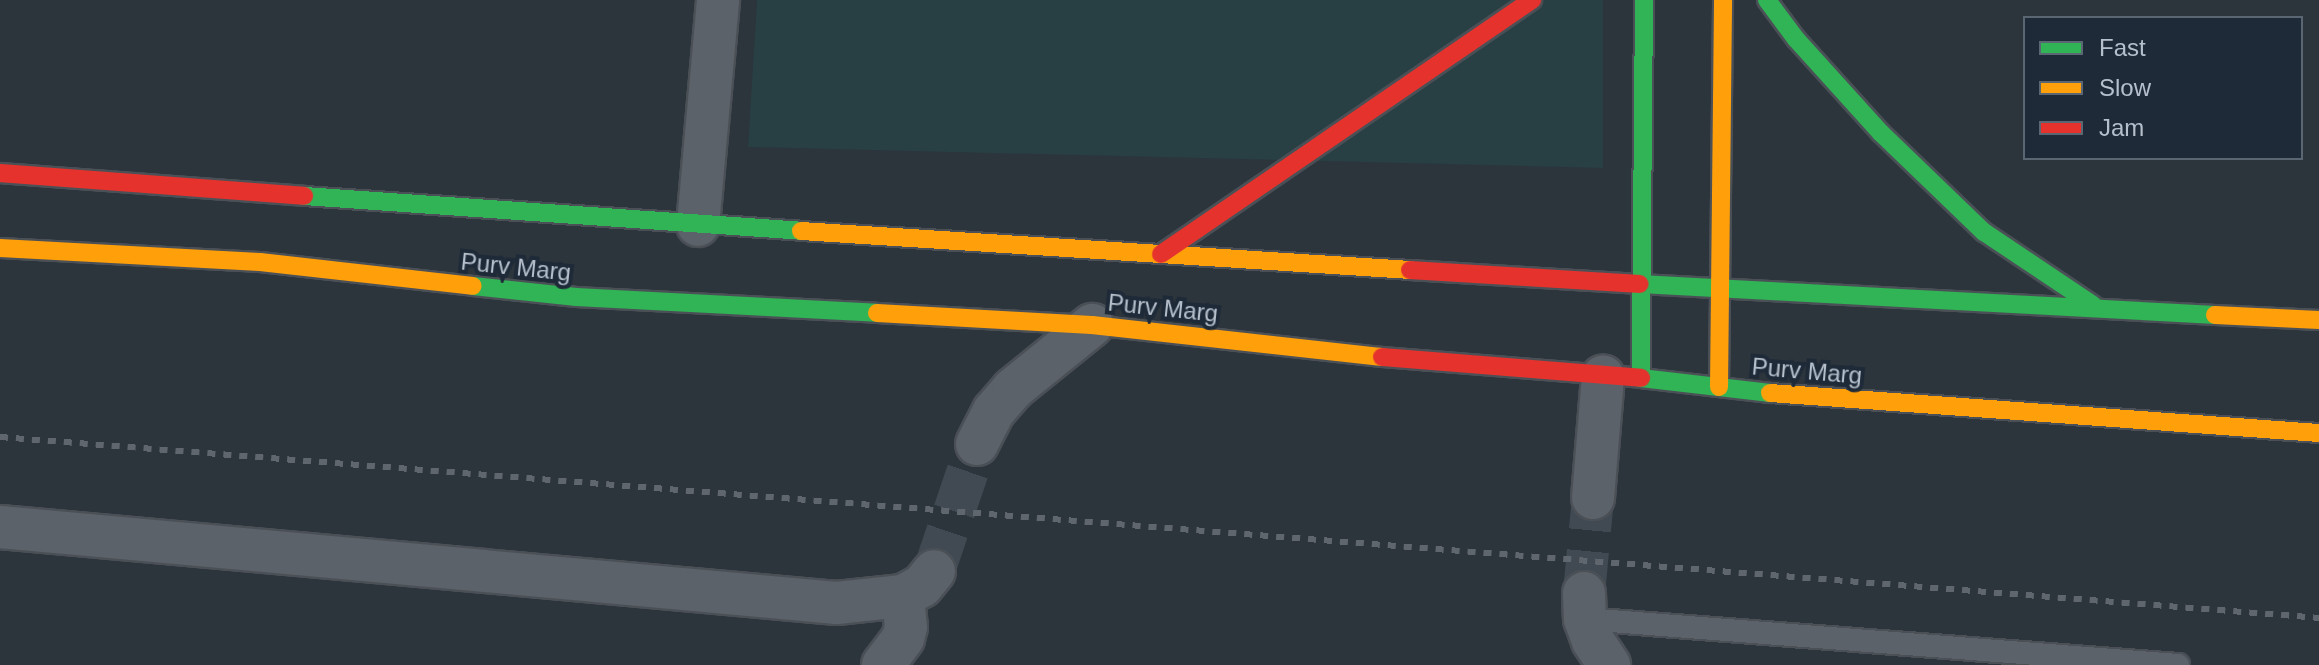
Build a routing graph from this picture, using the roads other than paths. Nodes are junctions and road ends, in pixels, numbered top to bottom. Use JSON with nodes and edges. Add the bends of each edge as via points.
{"nodes":[{"id":1,"x":718,"y":0,"type":"edge"},
{"id":2,"x":1532,"y":0,"type":"edge"},
{"id":3,"x":1644,"y":0,"type":"edge"},
{"id":4,"x":1723,"y":0,"type":"edge"},
{"id":5,"x":1767,"y":0,"type":"edge"},
{"id":6,"x":1483,"y":1,"type":"edge"},
{"id":7,"x":1495,"y":25,"type":"junction"},
{"id":8,"x":0,"y":173,"type":"edge"},
{"id":9,"x":698,"y":225,"type":"junction"},
{"id":10,"x":0,"y":248,"type":"edge"},
{"id":11,"x":1161,"y":254,"type":"junction"},
{"id":12,"x":1640,"y":284,"type":"junction"},
{"id":13,"x":1720,"y":286,"type":"junction"},
{"id":14,"x":2093,"y":306,"type":"junction"},
{"id":15,"x":2319,"y":320,"type":"edge"},
{"id":16,"x":1092,"y":325,"type":"junction"},
{"id":17,"x":1622,"y":377,"type":"junction"},
{"id":18,"x":1719,"y":387,"type":"junction"},
{"id":19,"x":2319,"y":433,"type":"edge"},
{"id":20,"x":977,"y":444,"type":"tunnel mouth"},
{"id":21,"x":1593,"y":498,"type":"tunnel mouth"},
{"id":22,"x":0,"y":527,"type":"edge"},
{"id":23,"x":1585,"y":606,"type":"joint"},
{"id":24,"x":883,"y":665,"type":"edge"},
{"id":25,"x":1609,"y":665,"type":"edge"},
{"id":26,"x":2178,"y":665,"type":"edge"}],
"edges":[{"from":1,"to":9,"type":"street"},
{"from":2,"to":7,"type":"main road"},
{"from":3,"to":12,"type":"main road"},
{"from":4,"to":13,"type":"main road"},
{"from":5,"to":14,"type":"main road","via":[[1881,133],[1984,232]]},
{"from":6,"to":7,"type":"lane"},
{"from":7,"to":11,"type":"main road"},
{"from":8,"to":9,"type":"main road"},
{"from":9,"to":11,"type":"main road"},
{"from":10,"to":16,"type":"main road","name":"Purv Marg","via":[[260,262],[576,297]]},
{"from":11,"to":12,"type":"main road"},
{"from":12,"to":13,"type":"main road"},
{"from":12,"to":17,"type":"main road"},
{"from":13,"to":14,"type":"main road"},
{"from":13,"to":18,"type":"main road"},
{"from":14,"to":15,"type":"main road"},
{"from":16,"to":17,"type":"main road","name":"Purv Marg","via":[[1467,367]]},
{"from":16,"to":20,"type":"street","via":[[1013,389]]},
{"from":17,"to":18,"type":"main road","name":"Purv Marg"},
{"from":17,"to":21,"type":"street"},
{"from":18,"to":19,"type":"main road","name":"Purv Marg"},
{"from":22,"to":24,"type":"street","via":[[837,603],[919,583],[898,646]]},
{"from":23,"to":25,"type":"street","via":[[1593,641]]},
{"from":23,"to":26,"type":"lane"}]}
